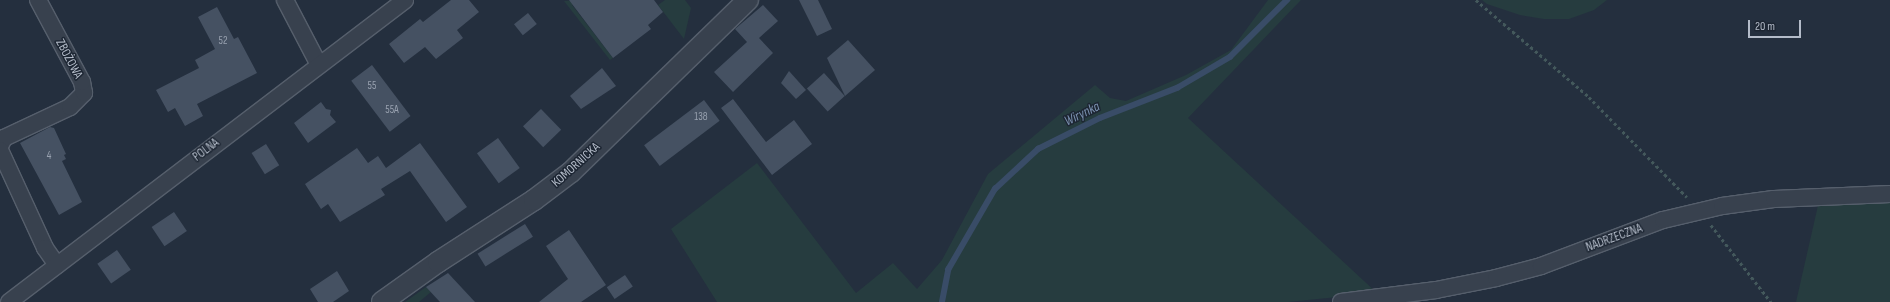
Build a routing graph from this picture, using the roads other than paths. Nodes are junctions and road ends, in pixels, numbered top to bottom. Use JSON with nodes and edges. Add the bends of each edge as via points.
{"nodes":[{"id":1,"x":38,"y":0,"type":"edge"},
{"id":2,"x":285,"y":0,"type":"edge"},
{"id":3,"x":405,"y":0,"type":"edge"},
{"id":4,"x":748,"y":0,"type":"edge"},
{"id":5,"x":319,"y":65,"type":"junction"},
{"id":6,"x":0,"y":146,"type":"edge"},
{"id":7,"x":0,"y":150,"type":"edge"},
{"id":8,"x":1890,"y":194,"type":"edge"},
{"id":9,"x":57,"y":265,"type":"junction"},
{"id":10,"x":9,"y":302,"type":"edge"},
{"id":11,"x":382,"y":302,"type":"edge"},
{"id":12,"x":1341,"y":302,"type":"edge"}],
"edges":[{"from":1,"to":6,"type":"street","name":"ZBOŻOWA","via":[[82,82],[84,94],[76,103],[4,138]]},
{"from":2,"to":5,"type":"street"},
{"from":3,"to":5,"type":"street","name":"POLNA"},
{"from":4,"to":11,"type":"street","name":"KOMORNICKA","via":[[562,179]]},
{"from":5,"to":9,"type":"street","name":"POLNA"},
{"from":7,"to":9,"type":"street","via":[[45,248]]},
{"from":8,"to":12,"type":"street","name":"NADRZECZNA","via":[[1774,199],[1701,210],[1663,220],[1541,266],[1496,278],[1436,290]]},
{"from":9,"to":10,"type":"street","name":"POLNA"}]}
